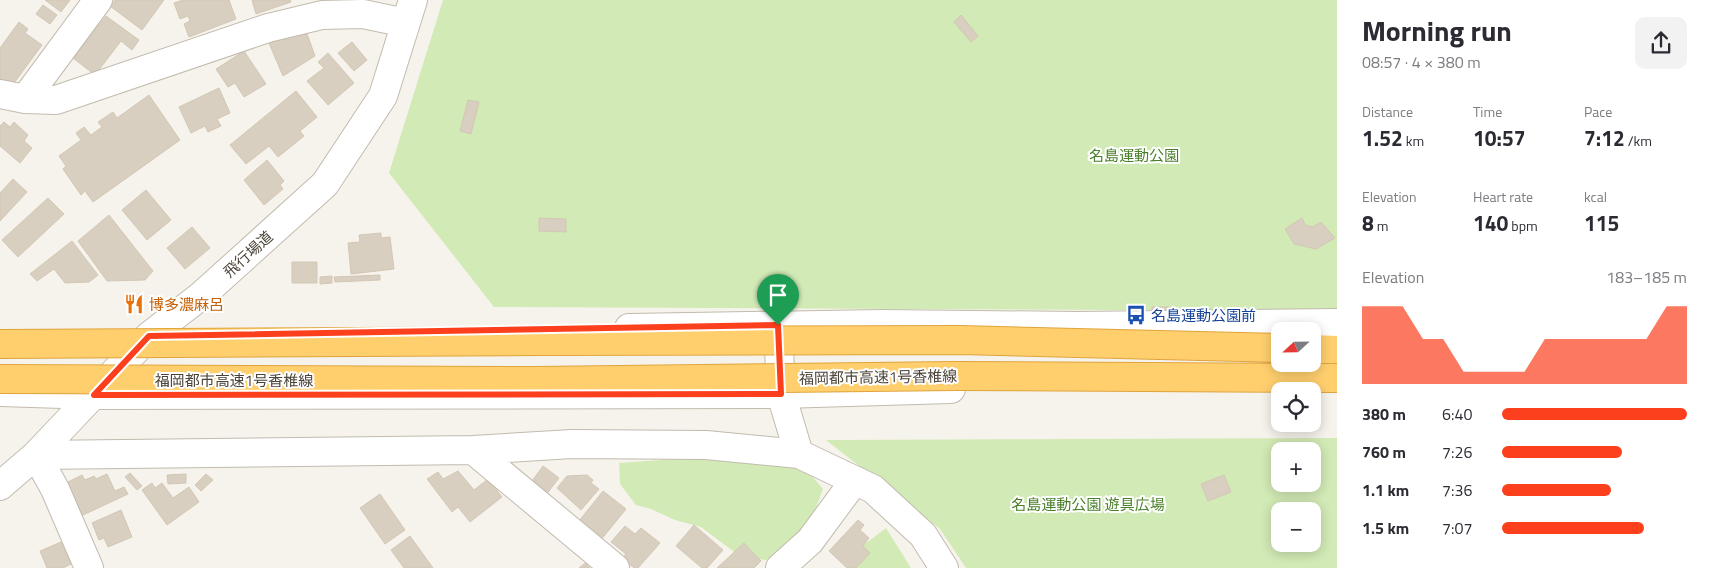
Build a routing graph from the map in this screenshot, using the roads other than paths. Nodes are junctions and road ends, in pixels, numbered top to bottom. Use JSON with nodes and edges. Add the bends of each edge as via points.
{"nodes":[{"id":1,"x":98,"y":0,"type":"edge"},
{"id":2,"x":409,"y":11,"type":"edge"},
{"id":3,"x":12,"y":97,"type":"edge"},
{"id":4,"x":1337,"y":322,"type":"edge"},
{"id":5,"x":778,"y":325,"type":"junction"},
{"id":6,"x":0,"y":335,"type":"edge"},
{"id":7,"x":149,"y":336,"type":"junction"},
{"id":8,"x":0,"y":344,"type":"edge"},
{"id":9,"x":1271,"y":348,"type":"edge"},
{"id":10,"x":1321,"y":349,"type":"edge"},
{"id":11,"x":1337,"y":350,"type":"edge"},
{"id":12,"x":1337,"y":378,"type":"edge"},
{"id":13,"x":0,"y":379,"type":"edge"},
{"id":14,"x":1337,"y":384,"type":"edge"},
{"id":15,"x":0,"y":392,"type":"edge"},
{"id":16,"x":781,"y":394,"type":"junction"},
{"id":17,"x":94,"y":395,"type":"junction"},
{"id":18,"x":473,"y":450,"type":"junction"},
{"id":19,"x":799,"y":454,"type":"junction"},
{"id":20,"x":36,"y":455,"type":"junction"},
{"id":21,"x":855,"y":480,"type":"junction"},
{"id":22,"x":0,"y":486,"type":"edge"},
{"id":23,"x":89,"y":568,"type":"edge"},
{"id":24,"x":614,"y":568,"type":"edge"},
{"id":25,"x":780,"y":568,"type":"edge"},
{"id":26,"x":944,"y":568,"type":"edge"}],
"edges":[{"from":1,"to":3,"type":"street"},
{"from":2,"to":3,"type":"street","via":[[322,15],[268,28],[56,100]]},
{"from":2,"to":7,"type":"street","name":"飛行場道","via":[[383,96],[325,184],[202,295]]},
{"from":4,"to":5,"type":"street","via":[[1077,326]]},
{"from":5,"to":7,"type":"street"},
{"from":5,"to":16,"type":"street"},
{"from":6,"to":7,"type":"street"},
{"from":7,"to":17,"type":"street","name":"飛行場道"},
{"from":8,"to":9,"type":"highway","bridge":true,"via":[[960,340]]},
{"from":10,"to":11,"type":"highway"},
{"from":12,"to":13,"type":"highway","name":"福岡都市高速1号香椎線","bridge":true},
{"from":14,"to":16,"type":"street","via":[[1201,382]]},
{"from":15,"to":17,"type":"street"},
{"from":16,"to":17,"type":"street"},
{"from":16,"to":19,"type":"street"},
{"from":17,"to":20,"type":"street","name":"飛行場道"},
{"from":18,"to":19,"type":"street","via":[[572,444],[706,445]]},
{"from":18,"to":20,"type":"street"},
{"from":18,"to":24,"type":"street"},
{"from":19,"to":21,"type":"street"},
{"from":20,"to":22,"type":"street","name":"飛行場道"},
{"from":20,"to":23,"type":"street","via":[[55,488]]},
{"from":21,"to":25,"type":"street","via":[[810,541]]},
{"from":21,"to":26,"type":"street","via":[[874,489],[923,535]]}]}
